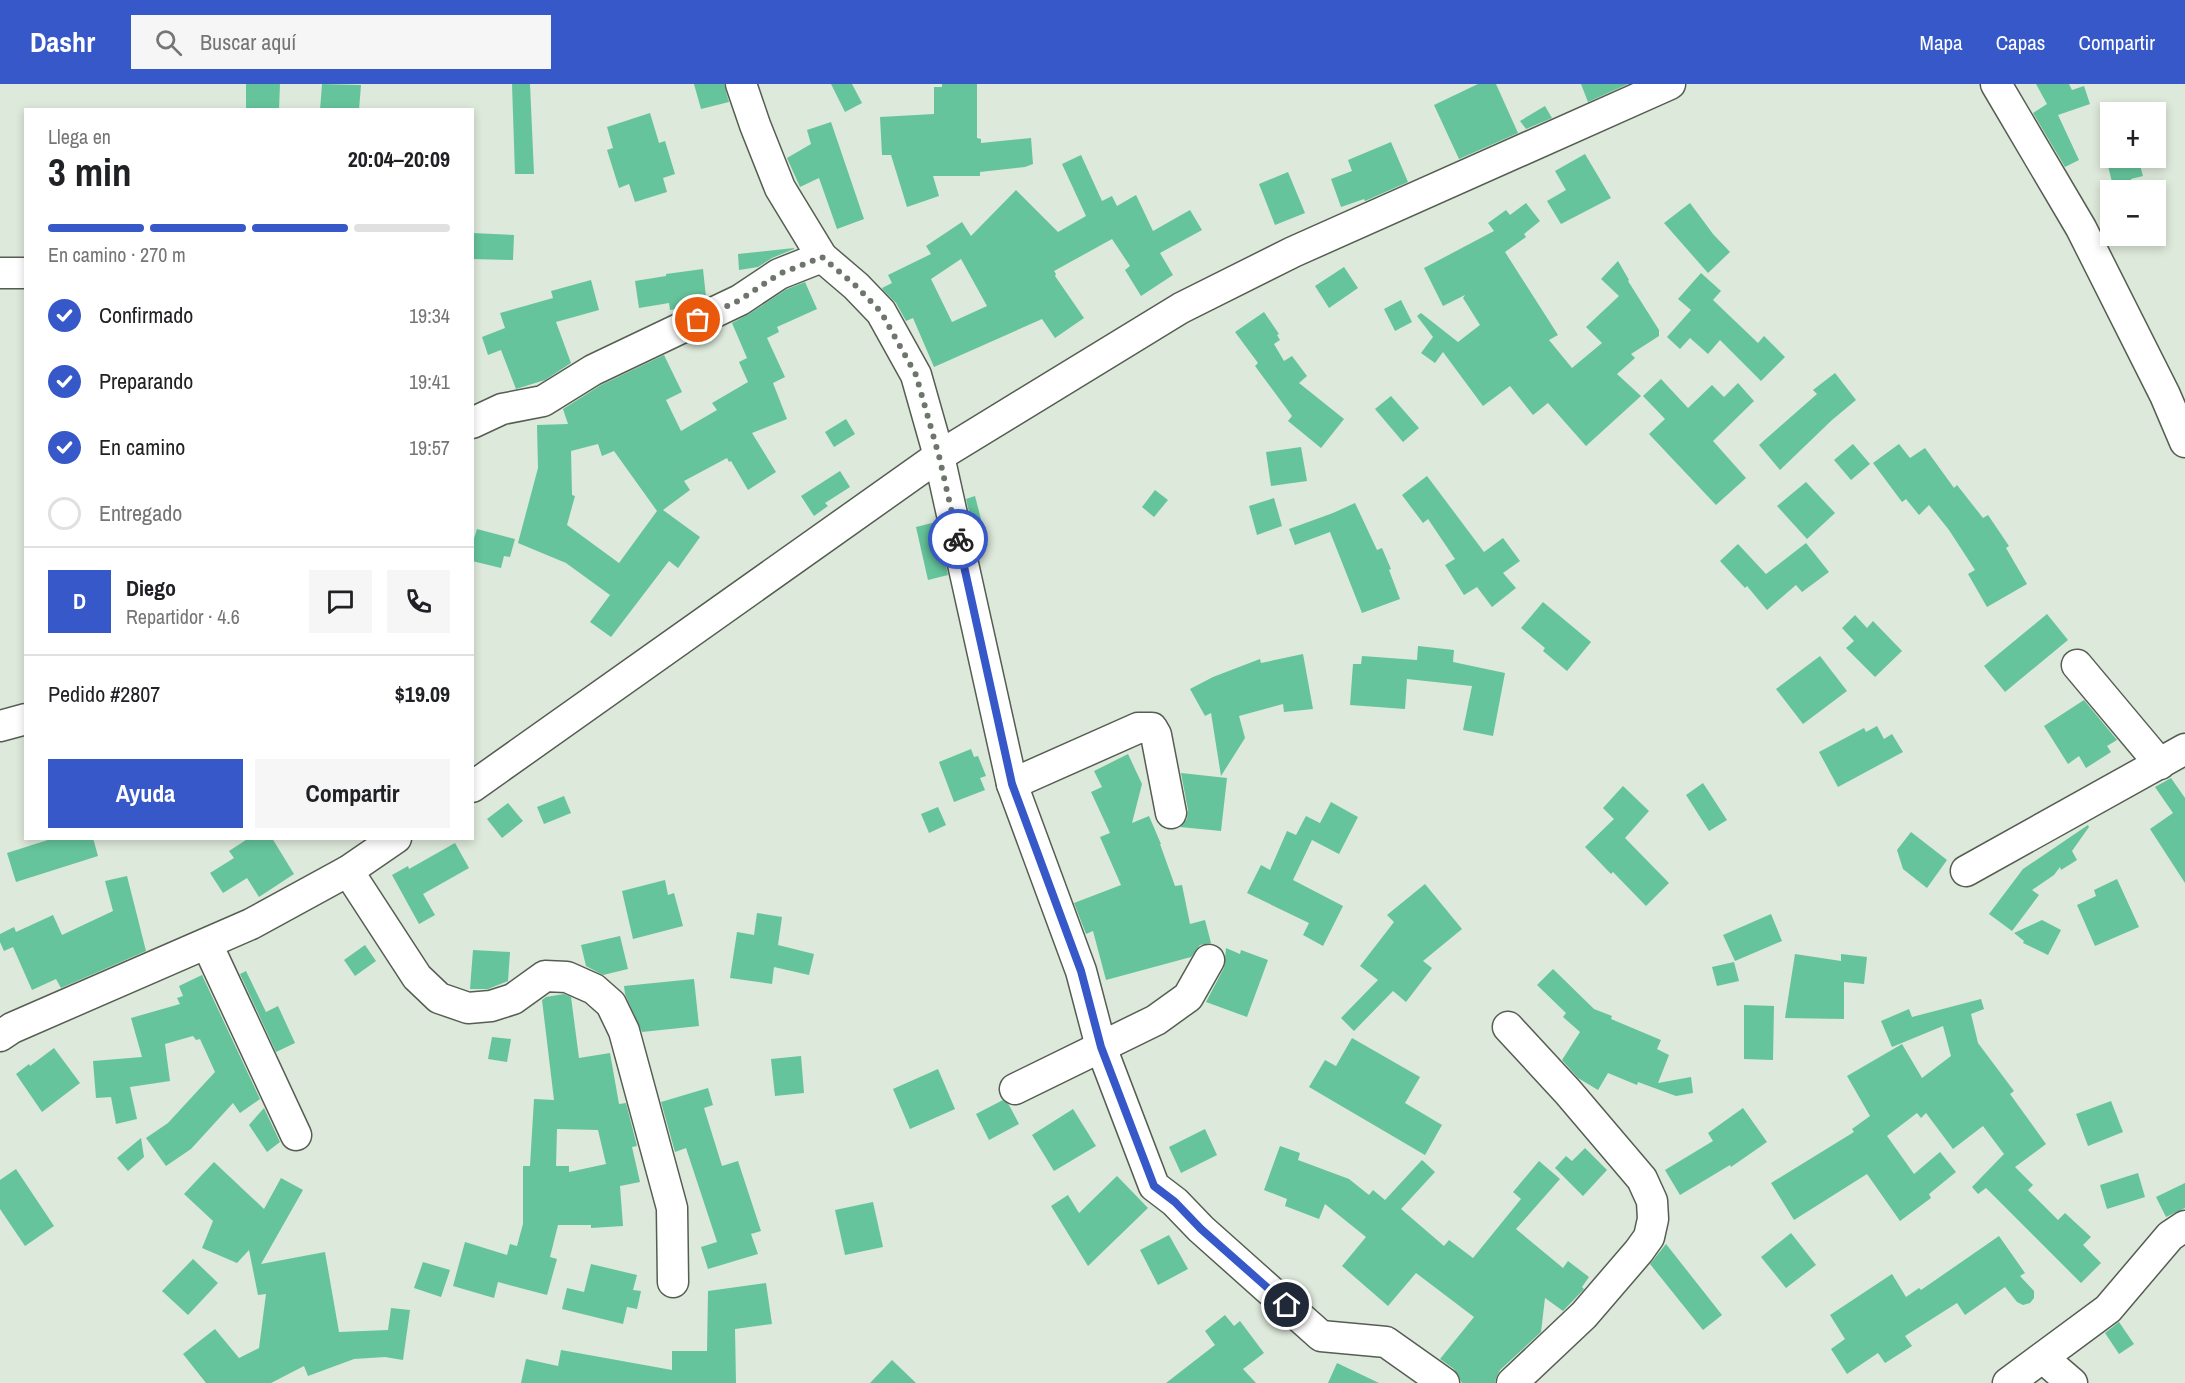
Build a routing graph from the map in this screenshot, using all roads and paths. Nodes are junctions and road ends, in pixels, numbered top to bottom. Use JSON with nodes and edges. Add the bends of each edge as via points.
{"nodes":[{"id":1,"x":741,"y":84,"type":"edge"},
{"id":2,"x":1670,"y":84,"type":"edge"},
{"id":3,"x":1996,"y":84,"type":"edge"},
{"id":4,"x":822,"y":257,"type":"junction"},
{"id":5,"x":0,"y":273,"type":"edge"},
{"id":6,"x":24,"y":273,"type":"edge"},
{"id":7,"x":474,"y":422,"type":"edge"},
{"id":8,"x":2185,"y":442,"type":"edge"},
{"id":9,"x":939,"y":456,"type":"junction"},
{"id":10,"x":2077,"y":665,"type":"dead end"},
{"id":11,"x":24,"y":720,"type":"edge"},
{"id":12,"x":0,"y":726,"type":"edge"},
{"id":13,"x":2185,"y":749,"type":"edge"},
{"id":14,"x":2160,"y":764,"type":"junction"},
{"id":15,"x":1012,"y":784,"type":"junction"},
{"id":16,"x":474,"y":785,"type":"edge"},
{"id":17,"x":1171,"y":813,"type":"dead end"},
{"id":18,"x":393,"y":840,"type":"edge"},
{"id":19,"x":1966,"y":871,"type":"dead end"},
{"id":20,"x":348,"y":872,"type":"junction"},
{"id":21,"x":207,"y":944,"type":"junction"},
{"id":22,"x":1209,"y":960,"type":"dead end"},
{"id":23,"x":1508,"y":1027,"type":"dead end"},
{"id":24,"x":0,"y":1036,"type":"edge"},
{"id":25,"x":1101,"y":1047,"type":"junction"},
{"id":26,"x":1015,"y":1089,"type":"dead end"},
{"id":27,"x":296,"y":1135,"type":"dead end"},
{"id":28,"x":2185,"y":1226,"type":"edge"},
{"id":29,"x":673,"y":1282,"type":"dead end"},
{"id":30,"x":2043,"y":1358,"type":"junction"},
{"id":31,"x":1443,"y":1383,"type":"edge"},
{"id":32,"x":1512,"y":1383,"type":"edge"},
{"id":33,"x":2008,"y":1383,"type":"edge"},
{"id":34,"x":2072,"y":1383,"type":"edge"}],
"edges":[{"from":1,"to":4,"type":"street","via":[[780,188]]},
{"from":2,"to":9,"type":"street","via":[[1303,248],[1181,308]]},
{"from":3,"to":8,"type":"street","via":[[2080,228],[2165,394]]},
{"from":4,"to":7,"type":"street","via":[[779,274],[740,300],[592,370],[543,401],[502,409]]},
{"from":4,"to":9,"type":"street","via":[[881,312],[916,375]]},
{"from":5,"to":6,"type":"street"},
{"from":9,"to":15,"type":"street"},
{"from":9,"to":16,"type":"street"},
{"from":10,"to":14,"type":"street"},
{"from":11,"to":12,"type":"street"},
{"from":13,"to":14,"type":"street"},
{"from":14,"to":19,"type":"street"},
{"from":15,"to":17,"type":"street","via":[[1146,726],[1156,735]]},
{"from":15,"to":25,"type":"street","via":[[1081,971]]},
{"from":18,"to":20,"type":"street"},
{"from":20,"to":21,"type":"street"},
{"from":20,"to":29,"type":"street","via":[[417,977],[439,998],[468,1008],[491,1006],[513,999],[545,976],[567,977],[594,989],[610,1004],[624,1031],[672,1208]]},
{"from":21,"to":24,"type":"street"},
{"from":21,"to":27,"type":"street"},
{"from":22,"to":25,"type":"street","via":[[1188,997],[1156,1020]]},
{"from":23,"to":32,"type":"street","via":[[1641,1179],[1652,1200],[1653,1219],[1649,1237],[1639,1251],[1584,1315]]},
{"from":25,"to":26,"type":"street"},
{"from":25,"to":31,"type":"street","via":[[1154,1186],[1321,1336],[1386,1342]]},
{"from":28,"to":30,"type":"street","via":[[2170,1236],[2108,1309]]},
{"from":30,"to":33,"type":"street"},
{"from":30,"to":34,"type":"street"}]}
